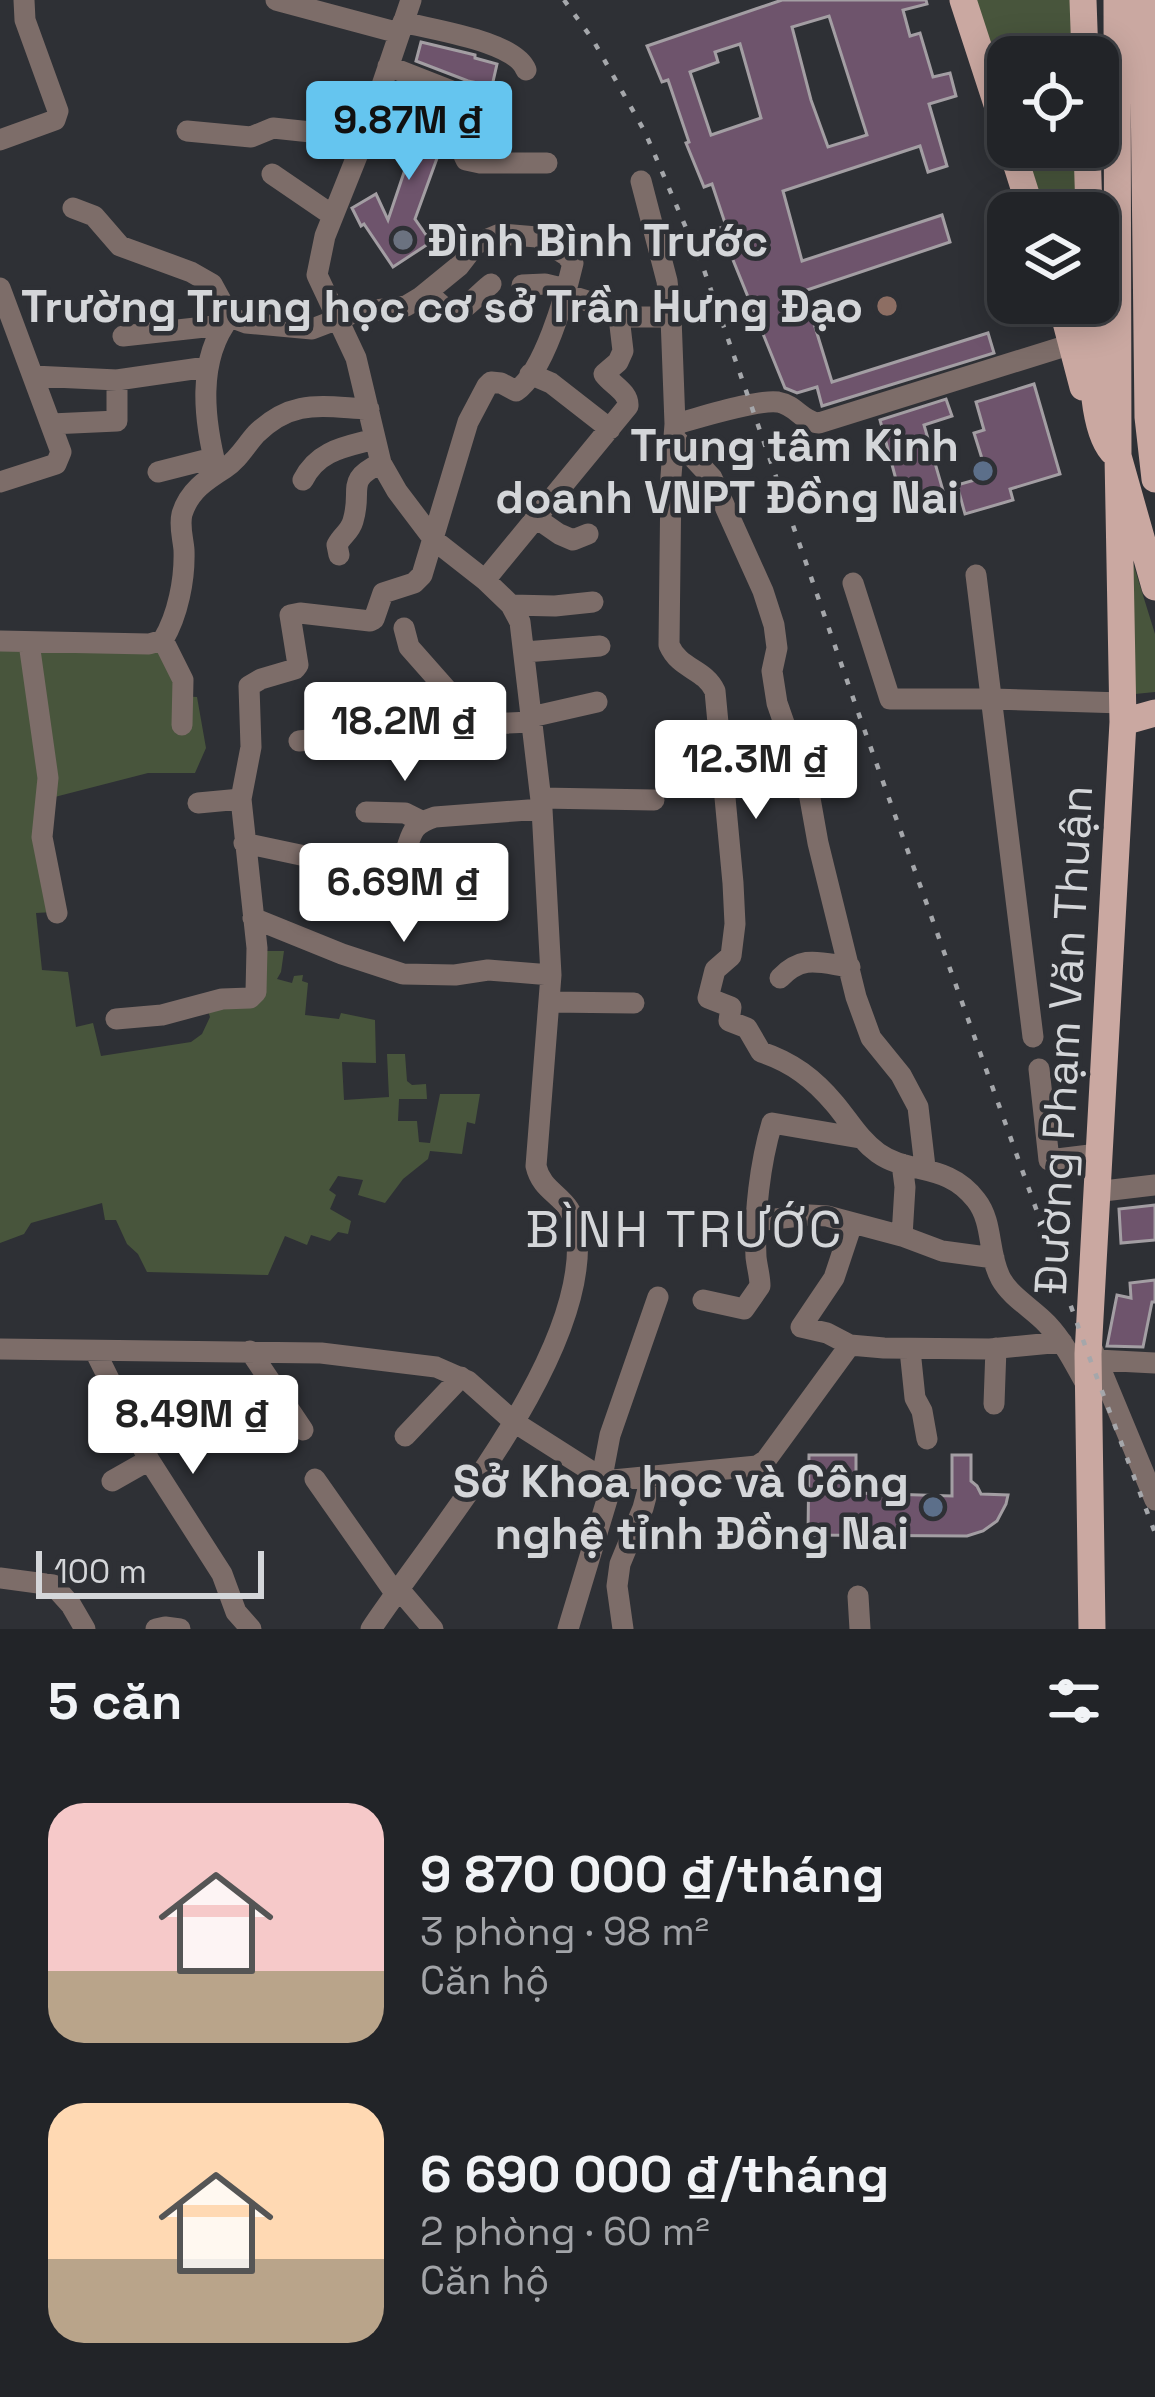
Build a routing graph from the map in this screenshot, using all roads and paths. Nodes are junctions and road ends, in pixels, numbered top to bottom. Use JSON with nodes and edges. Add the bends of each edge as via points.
{"nodes":[{"id":1,"x":24,"y":0,"type":"edge"},
{"id":2,"x":276,"y":0,"type":"edge"},
{"id":3,"x":411,"y":0,"type":"edge"},
{"id":4,"x":963,"y":0,"type":"edge"},
{"id":5,"x":1083,"y":0,"type":"edge"},
{"id":6,"x":1117,"y":0,"type":"edge"},
{"id":7,"x":1143,"y":0,"type":"edge"},
{"id":8,"x":401,"y":28,"type":"junction"},
{"id":9,"x":1084,"y":36,"type":"edge"},
{"id":10,"x":388,"y":65,"type":"junction"},
{"id":11,"x":526,"y":70,"type":"dead end"},
{"id":12,"x":987,"y":74,"type":"edge"},
{"id":13,"x":1150,"y":105,"type":"edge"},
{"id":14,"x":187,"y":131,"type":"dead end"},
{"id":15,"x":0,"y":140,"type":"edge"},
{"id":16,"x":363,"y":141,"type":"junction"},
{"id":17,"x":547,"y":163,"type":"dead end"},
{"id":18,"x":272,"y":175,"type":"dead end"},
{"id":19,"x":641,"y":182,"type":"dead end"},
{"id":20,"x":73,"y":208,"type":"dead end"},
{"id":21,"x":332,"y":214,"type":"junction"},
{"id":22,"x":491,"y":284,"type":"dead end"},
{"id":23,"x":522,"y":285,"type":"dead end"},
{"id":24,"x":0,"y":289,"type":"edge"},
{"id":25,"x":428,"y":292,"type":"junction"},
{"id":26,"x":565,"y":292,"type":"junction"},
{"id":27,"x":620,"y":317,"type":"junction"},
{"id":28,"x":671,"y":317,"type":"junction"},
{"id":29,"x":340,"y":320,"type":"junction"},
{"id":30,"x":227,"y":321,"type":"junction"},
{"id":31,"x":1072,"y":324,"type":"edge"},
{"id":32,"x":1086,"y":324,"type":"edge"},
{"id":33,"x":123,"y":336,"type":"dead end"},
{"id":34,"x":1082,"y":341,"type":"junction"},
{"id":35,"x":207,"y":367,"type":"junction"},
{"id":36,"x":530,"y":374,"type":"junction"},
{"id":37,"x":33,"y":376,"type":"junction"},
{"id":38,"x":116,"y":380,"type":"junction"},
{"id":39,"x":368,"y":409,"type":"junction"},
{"id":40,"x":51,"y":424,"type":"junction"},
{"id":41,"x":610,"y":428,"type":"junction"},
{"id":42,"x":675,"y":430,"type":"junction"},
{"id":43,"x":375,"y":440,"type":"junction"},
{"id":44,"x":1112,"y":451,"type":"junction"},
{"id":45,"x":382,"y":463,"type":"junction"},
{"id":46,"x":215,"y":464,"type":"junction"},
{"id":47,"x":158,"y":472,"type":"dead end"},
{"id":48,"x":1155,"y":479,"type":"edge"},
{"id":49,"x":303,"y":480,"type":"dead end"},
{"id":50,"x":0,"y":482,"type":"edge"},
{"id":51,"x":536,"y":518,"type":"junction"},
{"id":52,"x":588,"y":534,"type":"dead end"},
{"id":53,"x":434,"y":540,"type":"junction"},
{"id":54,"x":339,"y":556,"type":"dead end"},
{"id":55,"x":976,"y":575,"type":"dead end"},
{"id":56,"x":485,"y":580,"type":"junction"},
{"id":57,"x":853,"y":584,"type":"dead end"},
{"id":58,"x":1155,"y":587,"type":"edge"},
{"id":59,"x":593,"y":602,"type":"dead end"},
{"id":60,"x":511,"y":605,"type":"junction"},
{"id":61,"x":404,"y":628,"type":"dead end"},
{"id":62,"x":163,"y":640,"type":"junction"},
{"id":63,"x":0,"y":641,"type":"edge"},
{"id":64,"x":29,"y":643,"type":"junction"},
{"id":65,"x":600,"y":646,"type":"dead end"},
{"id":66,"x":525,"y":652,"type":"junction"},
{"id":67,"x":992,"y":698,"type":"junction"},
{"id":68,"x":597,"y":702,"type":"dead end"},
{"id":69,"x":1123,"y":713,"type":"junction"},
{"id":70,"x":1155,"y":713,"type":"edge"},
{"id":71,"x":531,"y":719,"type":"junction"},
{"id":72,"x":182,"y":724,"type":"dead end"},
{"id":73,"x":452,"y":726,"type":"junction"},
{"id":74,"x":298,"y":741,"type":"dead end"},
{"id":75,"x":793,"y":749,"type":"junction"},
{"id":76,"x":722,"y":762,"type":"junction"},
{"id":77,"x":241,"y":799,"type":"junction"},
{"id":78,"x":654,"y":800,"type":"dead end"},
{"id":79,"x":198,"y":803,"type":"dead end"},
{"id":80,"x":541,"y":803,"type":"junction"},
{"id":81,"x":366,"y":812,"type":"dead end"},
{"id":82,"x":421,"y":821,"type":"junction"},
{"id":83,"x":244,"y":844,"type":"junction"},
{"id":84,"x":57,"y":914,"type":"dead end"},
{"id":85,"x":253,"y":918,"type":"junction"},
{"id":86,"x":850,"y":967,"type":"junction"},
{"id":87,"x":551,"y":975,"type":"junction"},
{"id":88,"x":780,"y":978,"type":"dead end"},
{"id":89,"x":549,"y":1002,"type":"junction"},
{"id":90,"x":634,"y":1003,"type":"dead end"},
{"id":91,"x":116,"y":1019,"type":"dead end"},
{"id":92,"x":1033,"y":1037,"type":"dead end"},
{"id":93,"x":1040,"y":1069,"type":"dead end"},
{"id":94,"x":860,"y":1138,"type":"junction"},
{"id":95,"x":1098,"y":1154,"type":"junction"},
{"id":96,"x":914,"y":1166,"type":"junction"},
{"id":97,"x":1155,"y":1185,"type":"edge"},
{"id":98,"x":1095,"y":1192,"type":"junction"},
{"id":99,"x":758,"y":1221,"type":"junction"},
{"id":100,"x":852,"y":1224,"type":"junction"},
{"id":101,"x":902,"y":1237,"type":"junction"},
{"id":102,"x":994,"y":1258,"type":"junction"},
{"id":103,"x":658,"y":1298,"type":"dead end"},
{"id":104,"x":703,"y":1300,"type":"dead end"},
{"id":105,"x":850,"y":1345,"type":"junction"},
{"id":106,"x":996,"y":1348,"type":"junction"},
{"id":107,"x":1082,"y":1348,"type":"junction"},
{"id":108,"x":0,"y":1349,"type":"edge"},
{"id":109,"x":910,"y":1350,"type":"junction"},
{"id":110,"x":95,"y":1351,"type":"junction"},
{"id":111,"x":250,"y":1352,"type":"junction"},
{"id":112,"x":1155,"y":1363,"type":"edge"},
{"id":113,"x":461,"y":1377,"type":"junction"},
{"id":114,"x":994,"y":1404,"type":"dead end"},
{"id":115,"x":514,"y":1422,"type":"junction"},
{"id":116,"x":303,"y":1430,"type":"dead end"},
{"id":117,"x":405,"y":1436,"type":"dead end"},
{"id":118,"x":927,"y":1439,"type":"dead end"},
{"id":119,"x":149,"y":1460,"type":"junction"},
{"id":120,"x":607,"y":1478,"type":"junction"},
{"id":121,"x":651,"y":1478,"type":"junction"},
{"id":122,"x":315,"y":1479,"type":"dead end"},
{"id":123,"x":112,"y":1481,"type":"dead end"},
{"id":124,"x":1155,"y":1500,"type":"edge"},
{"id":125,"x":0,"y":1578,"type":"edge"},
{"id":126,"x":396,"y":1590,"type":"junction"},
{"id":127,"x":858,"y":1596,"type":"dead end"},
{"id":128,"x":85,"y":1629,"type":"edge"},
{"id":129,"x":156,"y":1629,"type":"edge"},
{"id":130,"x":180,"y":1629,"type":"edge"},
{"id":131,"x":251,"y":1629,"type":"edge"},
{"id":132,"x":371,"y":1629,"type":"edge"},
{"id":133,"x":433,"y":1629,"type":"edge"},
{"id":134,"x":568,"y":1629,"type":"edge"},
{"id":135,"x":623,"y":1629,"type":"edge"},
{"id":136,"x":860,"y":1629,"type":"edge"},
{"id":137,"x":1092,"y":1629,"type":"edge"}],
"edges":[{"from":1,"to":15,"type":"street","via":[[58,111],[55,120]]},
{"from":2,"to":8,"type":"street"},
{"from":3,"to":8,"type":"street"},
{"from":4,"to":12,"type":"main road"},
{"from":5,"to":9,"type":"main road"},
{"from":6,"to":44,"type":"main road"},
{"from":7,"to":13,"type":"main road"},
{"from":8,"to":10,"type":"street"},
{"from":8,"to":11,"type":"street","via":[[506,50]]},
{"from":10,"to":16,"type":"street"},
{"from":10,"to":17,"type":"street","via":[[466,97],[466,160]]},
{"from":13,"to":48,"type":"main road","via":[[1148,417]]},
{"from":14,"to":16,"type":"street","via":[[251,137],[273,128],[329,128]]},
{"from":16,"to":21,"type":"street"},
{"from":18,"to":21,"type":"street"},
{"from":19,"to":28,"type":"street"},
{"from":20,"to":30,"type":"street","via":[[94,216],[120,246],[212,284]]},
{"from":21,"to":29,"type":"street","via":[[317,275]]},
{"from":22,"to":25,"type":"street","via":[[458,312]]},
{"from":23,"to":26,"type":"street"},
{"from":24,"to":37,"type":"street"},
{"from":25,"to":26,"type":"street","via":[[476,244],[500,234],[537,237],[570,258]]},
{"from":25,"to":29,"type":"street","via":[[406,306]]},
{"from":26,"to":27,"type":"street"},
{"from":26,"to":36,"type":"street"},
{"from":27,"to":28,"type":"street"},
{"from":27,"to":41,"type":"street","via":[[623,351],[604,374],[628,406]]},
{"from":28,"to":42,"type":"street"},
{"from":29,"to":30,"type":"street","via":[[312,329]]},
{"from":29,"to":39,"type":"street"},
{"from":30,"to":33,"type":"street"},
{"from":30,"to":35,"type":"street"},
{"from":31,"to":34,"type":"main road"},
{"from":32,"to":34,"type":"main road"},
{"from":34,"to":42,"type":"street","via":[[819,424],[775,401]]},
{"from":34,"to":44,"type":"main road"},
{"from":35,"to":38,"type":"street"},
{"from":35,"to":46,"type":"street"},
{"from":36,"to":41,"type":"street"},
{"from":36,"to":53,"type":"street","via":[[520,391],[487,386],[468,422]]},
{"from":37,"to":38,"type":"street"},
{"from":37,"to":40,"type":"street"},
{"from":38,"to":40,"type":"street","via":[[117,421]]},
{"from":39,"to":43,"type":"street"},
{"from":39,"to":46,"type":"street","via":[[286,411],[230,464]]},
{"from":40,"to":50,"type":"street","via":[[61,452],[56,464]]},
{"from":41,"to":51,"type":"street"},
{"from":42,"to":75,"type":"street","via":[[712,478],[763,591],[777,648],[777,703]]},
{"from":42,"to":76,"type":"street","via":[[669,645],[712,684]]},
{"from":43,"to":45,"type":"street"},
{"from":43,"to":49,"type":"street","via":[[329,452]]},
{"from":44,"to":58,"type":"main road"},
{"from":44,"to":69,"type":"main road","name":"Đường Phạm Văn Thuận"},
{"from":45,"to":53,"type":"street"},
{"from":45,"to":54,"type":"street","via":[[357,481]]},
{"from":46,"to":47,"type":"street"},
{"from":46,"to":62,"type":"street","via":[[180,520],[182,582]]},
{"from":51,"to":52,"type":"street","via":[[568,538]]},
{"from":51,"to":56,"type":"street"},
{"from":53,"to":56,"type":"street"},
{"from":53,"to":77,"type":"street","via":[[418,580],[383,593],[370,622],[290,615],[297,667],[249,686],[251,747]]},
{"from":55,"to":67,"type":"street"},
{"from":56,"to":60,"type":"street"},
{"from":57,"to":67,"type":"street","via":[[890,699]]},
{"from":59,"to":60,"type":"street"},
{"from":60,"to":66,"type":"street"},
{"from":61,"to":73,"type":"street","via":[[409,646],[447,690]]},
{"from":62,"to":64,"type":"street"},
{"from":62,"to":72,"type":"street","via":[[184,680]]},
{"from":63,"to":64,"type":"street"},
{"from":64,"to":84,"type":"street","via":[[48,778],[41,831]]},
{"from":65,"to":66,"type":"street"},
{"from":66,"to":71,"type":"street"},
{"from":67,"to":69,"type":"street"},
{"from":67,"to":92,"type":"street"},
{"from":68,"to":71,"type":"street"},
{"from":69,"to":70,"type":"main road"},
{"from":69,"to":95,"type":"main road","name":"Đường Phạm Văn Thuận"},
{"from":71,"to":73,"type":"street"},
{"from":71,"to":80,"type":"street"},
{"from":73,"to":74,"type":"street"},
{"from":75,"to":76,"type":"street"},
{"from":75,"to":86,"type":"street","via":[[801,748]]},
{"from":76,"to":94,"type":"street","via":[[735,924],[731,956],[715,970],[708,998],[730,1007],[728,1019],[747,1028],[757,1049],[810,1078]]},
{"from":77,"to":79,"type":"street"},
{"from":77,"to":83,"type":"street"},
{"from":78,"to":80,"type":"street"},
{"from":80,"to":82,"type":"street"},
{"from":80,"to":87,"type":"street"},
{"from":81,"to":82,"type":"street"},
{"from":82,"to":83,"type":"street","via":[[402,860],[382,869]]},
{"from":83,"to":85,"type":"street"},
{"from":85,"to":87,"type":"street","via":[[403,974]]},
{"from":85,"to":91,"type":"street","via":[[257,982],[250,998]]},
{"from":86,"to":88,"type":"street","via":[[801,962]]},
{"from":86,"to":96,"type":"street","via":[[871,1038],[918,1107]]},
{"from":87,"to":89,"type":"street"},
{"from":89,"to":90,"type":"street"},
{"from":89,"to":115,"type":"street","via":[[536,1166],[569,1206],[577,1263],[566,1317]]},
{"from":93,"to":95,"type":"street","via":[[1049,1160]]},
{"from":94,"to":96,"type":"street"},
{"from":94,"to":99,"type":"street","via":[[772,1123]]},
{"from":95,"to":98,"type":"main road","name":"Đường Phạm Văn Thuận"},
{"from":96,"to":101,"type":"street"},
{"from":96,"to":102,"type":"street","via":[[959,1184],[977,1201]]},
{"from":97,"to":98,"type":"street"},
{"from":98,"to":107,"type":"main road","name":"Đường Phạm Văn Thuận"},
{"from":99,"to":100,"type":"street","via":[[809,1215]]},
{"from":99,"to":104,"type":"street","via":[[760,1286],[750,1304]]},
{"from":100,"to":101,"type":"street"},
{"from":100,"to":105,"type":"street","via":[[833,1278],[801,1327]]},
{"from":101,"to":102,"type":"street"},
{"from":102,"to":107,"type":"street","via":[[1007,1287]]},
{"from":103,"to":120,"type":"street","via":[[617,1414]]},
{"from":105,"to":109,"type":"street"},
{"from":105,"to":121,"type":"street","via":[[766,1460]]},
{"from":106,"to":107,"type":"street"},
{"from":106,"to":109,"type":"street"},
{"from":106,"to":114,"type":"street"},
{"from":107,"to":112,"type":"street"},
{"from":107,"to":124,"type":"street"},
{"from":107,"to":137,"type":"main road","name":"Đường Phạm Văn Thuận"},
{"from":108,"to":110,"type":"street"},
{"from":109,"to":118,"type":"street"},
{"from":110,"to":111,"type":"street"},
{"from":110,"to":119,"type":"street"},
{"from":111,"to":113,"type":"street","via":[[321,1353]]},
{"from":111,"to":116,"type":"street"},
{"from":113,"to":115,"type":"street"},
{"from":113,"to":117,"type":"street"},
{"from":115,"to":120,"type":"street"},
{"from":115,"to":126,"type":"street"},
{"from":119,"to":123,"type":"street"},
{"from":119,"to":131,"type":"street"},
{"from":120,"to":121,"type":"street"},
{"from":120,"to":134,"type":"street"},
{"from":121,"to":135,"type":"street","via":[[620,1564]]},
{"from":122,"to":126,"type":"street"},
{"from":125,"to":128,"type":"street","via":[[53,1585]]},
{"from":126,"to":132,"type":"street"},
{"from":126,"to":133,"type":"street"},
{"from":127,"to":136,"type":"street"},
{"from":129,"to":130,"type":"street"}]}
